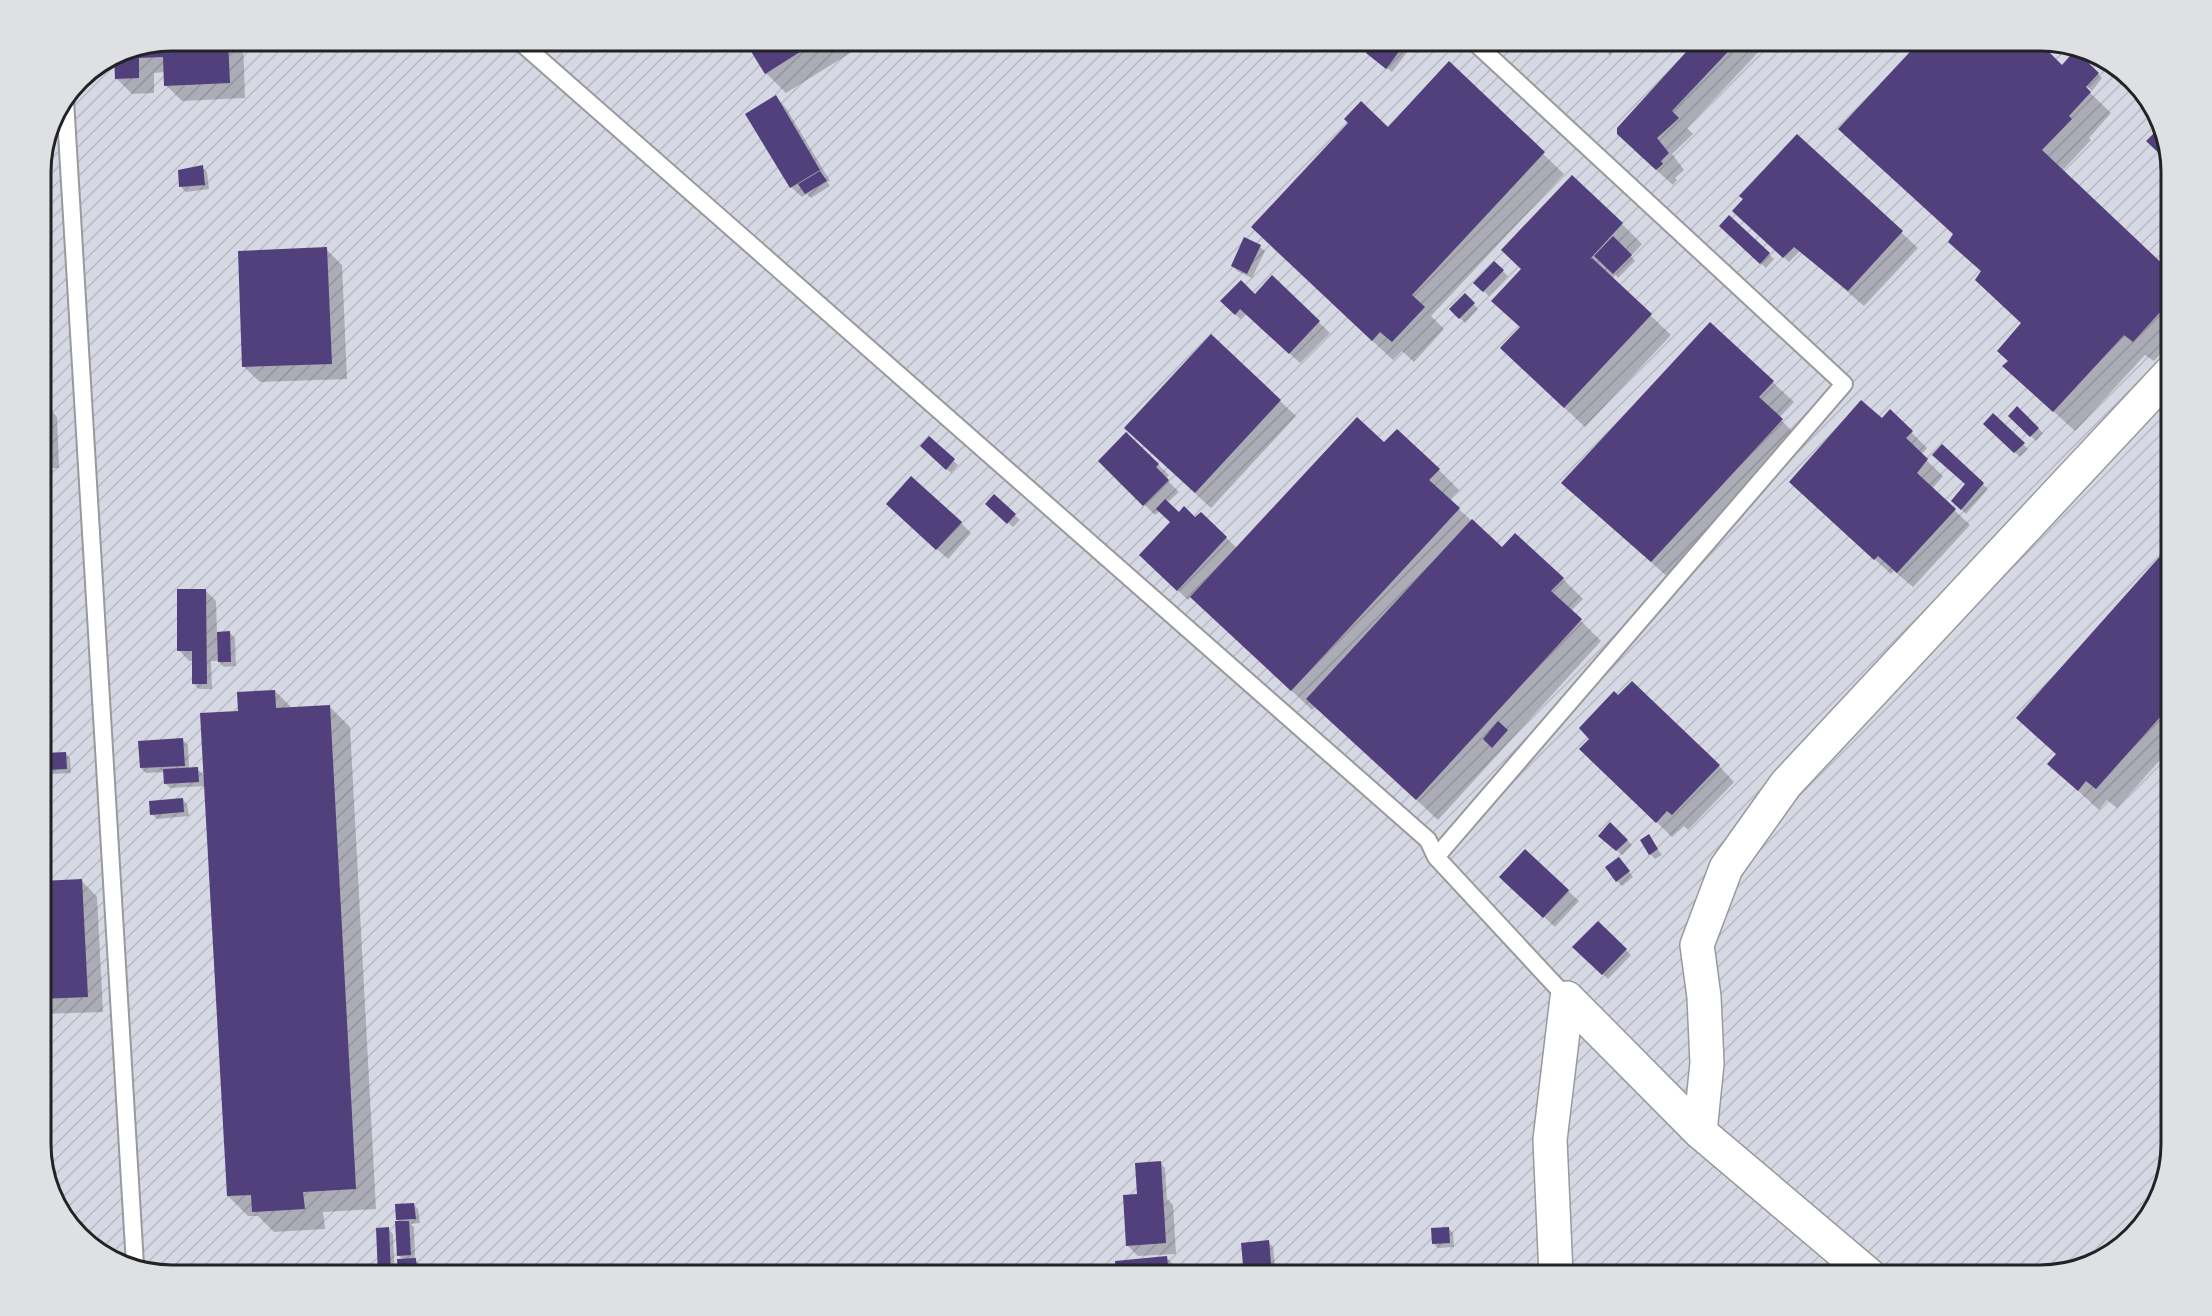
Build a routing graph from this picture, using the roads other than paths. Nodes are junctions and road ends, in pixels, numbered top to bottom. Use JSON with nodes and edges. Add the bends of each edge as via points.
{"nodes":[{"id":1,"x":531,"y":51,"type":"edge"},
{"id":2,"x":1484,"y":51,"type":"edge"},
{"id":3,"x":66,"y":115,"type":"edge"},
{"id":4,"x":2161,"y":383,"type":"edge"},
{"id":5,"x":1436,"y":857,"type":"junction"},
{"id":6,"x":1567,"y":998,"type":"junction"},
{"id":7,"x":1700,"y":1132,"type":"junction"},
{"id":8,"x":135,"y":1259,"type":"edge"},
{"id":9,"x":1556,"y":1265,"type":"edge"},
{"id":10,"x":1857,"y":1265,"type":"edge"}],
"edges":[{"from":1,"to":5,"type":"lane","via":[[1428,840]]},
{"from":2,"to":5,"type":"lane","via":[[1844,384]]},
{"from":3,"to":8,"type":"lane"},
{"from":4,"to":7,"type":"street","via":[[1786,784],[1726,868],[1697,945],[1707,1063]]},
{"from":5,"to":6,"type":"lane"},
{"from":6,"to":7,"type":"street"},
{"from":6,"to":9,"type":"street","via":[[1550,1140]]},
{"from":7,"to":10,"type":"street"}]}
